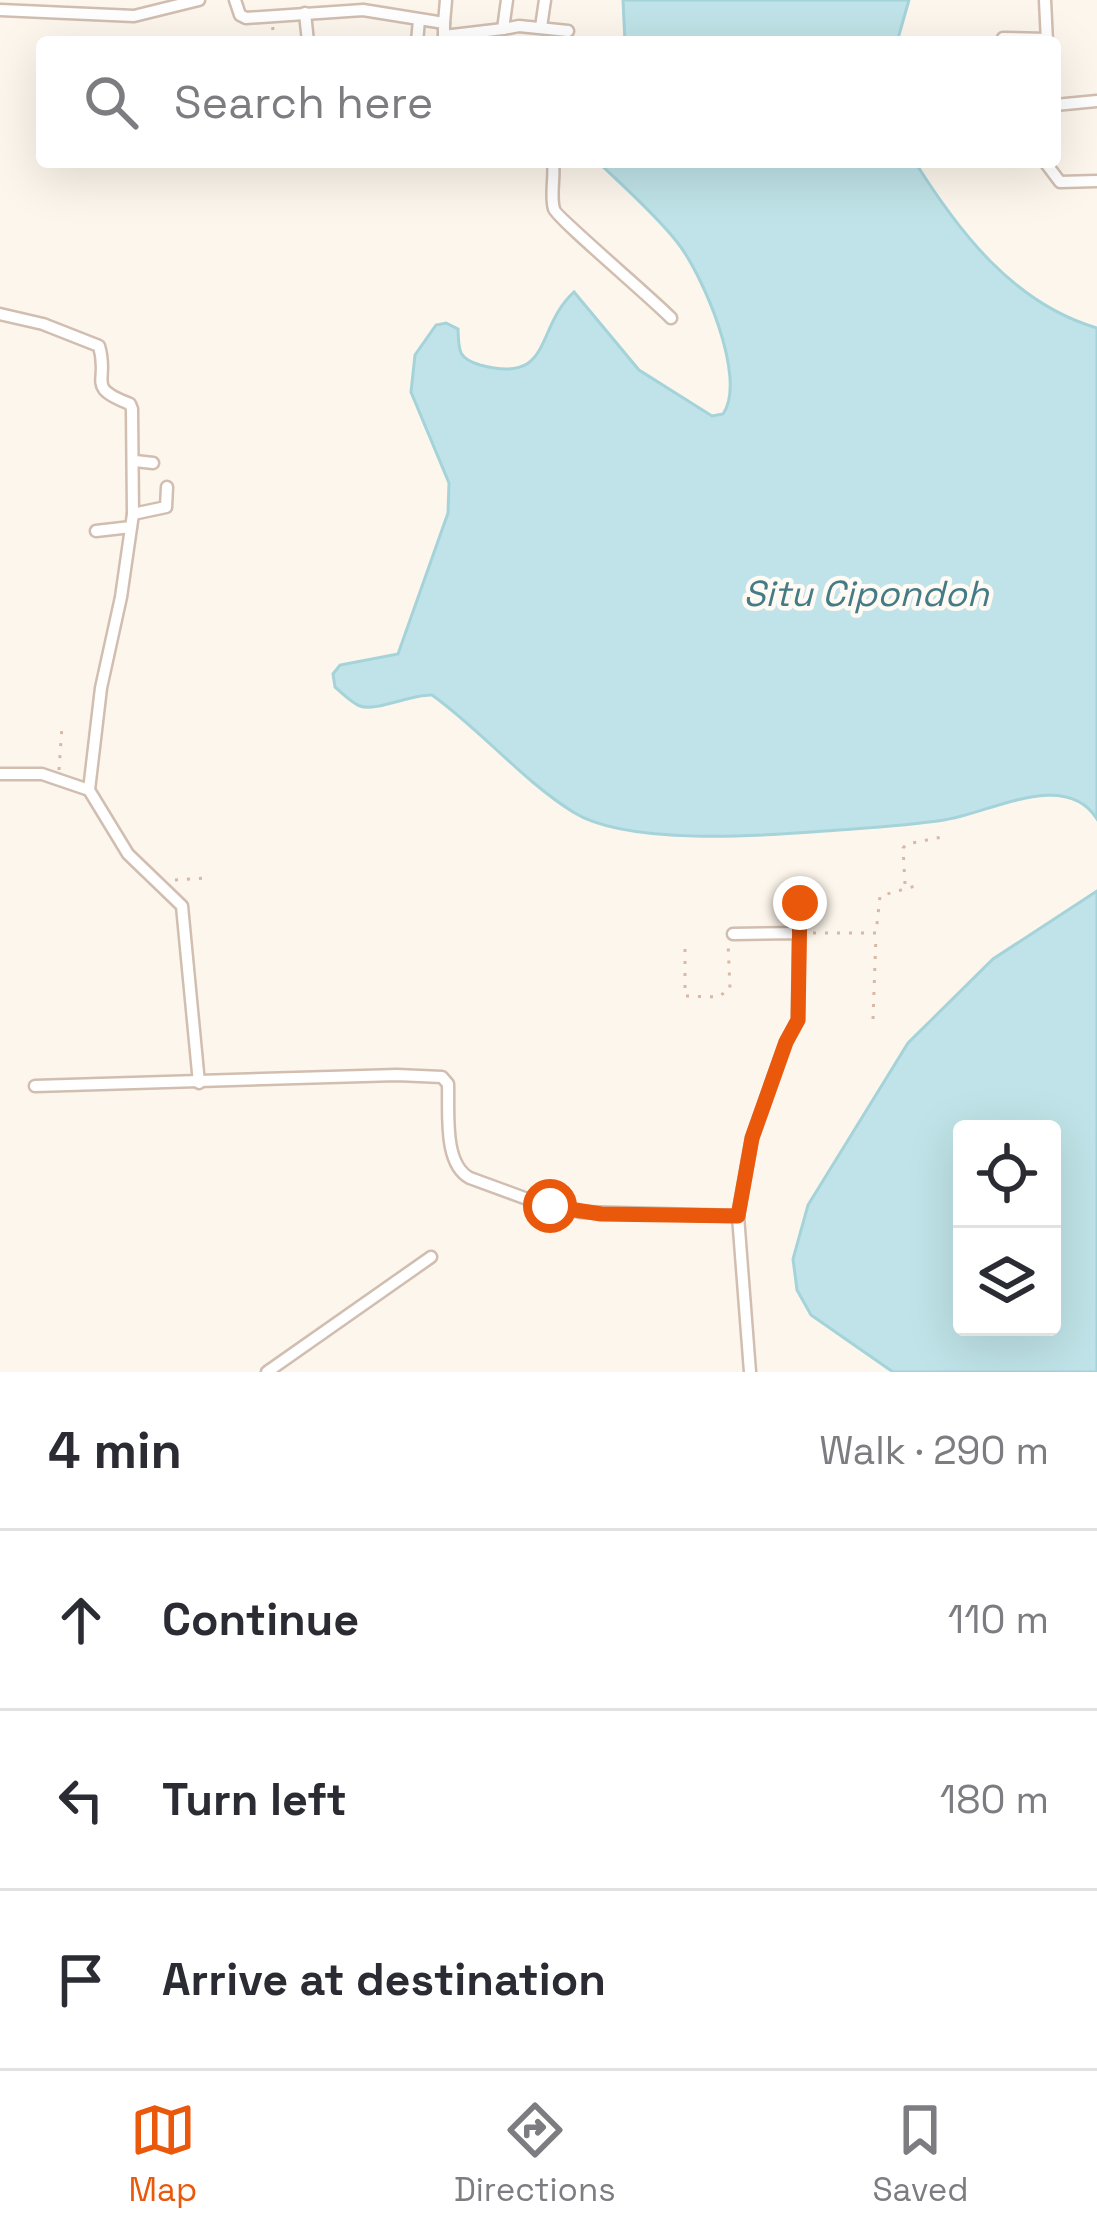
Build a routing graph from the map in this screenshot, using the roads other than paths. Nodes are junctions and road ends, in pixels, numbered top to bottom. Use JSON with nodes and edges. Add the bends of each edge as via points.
{"nodes":[{"id":1,"x":199,"y":0,"type":"edge"},
{"id":2,"x":235,"y":0,"type":"edge"},
{"id":3,"x":272,"y":0,"type":"edge"},
{"id":4,"x":446,"y":0,"type":"edge"},
{"id":5,"x":507,"y":0,"type":"edge"},
{"id":6,"x":545,"y":0,"type":"edge"},
{"id":7,"x":1045,"y":0,"type":"edge"},
{"id":8,"x":0,"y":10,"type":"edge"},
{"id":9,"x":305,"y":14,"type":"junction"},
{"id":10,"x":273,"y":17,"type":"junction"},
{"id":11,"x":419,"y":20,"type":"junction"},
{"id":12,"x":541,"y":27,"type":"junction"},
{"id":13,"x":503,"y":29,"type":"junction"},
{"id":14,"x":568,"y":31,"type":"dead end"},
{"id":15,"x":444,"y":34,"type":"edge"},
{"id":16,"x":307,"y":36,"type":"edge"},
{"id":17,"x":418,"y":36,"type":"edge"},
{"id":18,"x":1047,"y":36,"type":"edge"},
{"id":19,"x":1093,"y":102,"type":"edge"},
{"id":20,"x":1061,"y":105,"type":"edge"},
{"id":21,"x":553,"y":168,"type":"edge"},
{"id":22,"x":1050,"y":168,"type":"edge"},
{"id":23,"x":1097,"y":181,"type":"edge"},
{"id":24,"x":0,"y":314,"type":"edge"},
{"id":25,"x":671,"y":318,"type":"dead end"},
{"id":26,"x":135,"y":460,"type":"junction"},
{"id":27,"x":153,"y":463,"type":"dead end"},
{"id":28,"x":167,"y":487,"type":"dead end"},
{"id":29,"x":132,"y":521,"type":"junction"},
{"id":30,"x":96,"y":531,"type":"dead end"},
{"id":31,"x":0,"y":774,"type":"edge"},
{"id":32,"x":89,"y":790,"type":"junction"},
{"id":33,"x":800,"y":903,"type":"dead end"},
{"id":34,"x":799,"y":933,"type":"junction"},
{"id":35,"x":733,"y":934,"type":"road end"},
{"id":36,"x":200,"y":1083,"type":"junction"},
{"id":37,"x":35,"y":1086,"type":"dead end"},
{"id":38,"x":738,"y":1216,"type":"junction"},
{"id":39,"x":431,"y":1257,"type":"dead end"},
{"id":40,"x":268,"y":1372,"type":"edge"},
{"id":41,"x":749,"y":1372,"type":"edge"}],
"edges":[{"from":1,"to":8,"type":"street","via":[[134,16]]},
{"from":2,"to":10,"type":"street","via":[[242,18]]},
{"from":3,"to":10,"type":"street"},
{"from":4,"to":15,"type":"street"},
{"from":5,"to":13,"type":"street"},
{"from":6,"to":12,"type":"street"},
{"from":7,"to":18,"type":"street"},
{"from":9,"to":10,"type":"street"},
{"from":9,"to":11,"type":"street","via":[[363,10]]},
{"from":9,"to":16,"type":"street"},
{"from":11,"to":15,"type":"street"},
{"from":11,"to":17,"type":"street"},
{"from":12,"to":13,"type":"street"},
{"from":12,"to":14,"type":"street"},
{"from":13,"to":15,"type":"street"},
{"from":19,"to":20,"type":"street"},
{"from":21,"to":25,"type":"street","via":[[558,218]]},
{"from":22,"to":23,"type":"street","via":[[1060,182]]},
{"from":24,"to":26,"type":"street","via":[[99,346],[103,391],[132,409]]},
{"from":26,"to":27,"type":"street"},
{"from":26,"to":29,"type":"street"},
{"from":28,"to":29,"type":"street","via":[[166,507]]},
{"from":29,"to":30,"type":"street"},
{"from":29,"to":32,"type":"street"},
{"from":31,"to":32,"type":"street","via":[[32,772]]},
{"from":32,"to":36,"type":"street","via":[[128,854],[186,917]]},
{"from":33,"to":34,"type":"street"},
{"from":34,"to":35,"type":"street"},
{"from":34,"to":38,"type":"street","via":[[798,1020],[752,1138]]},
{"from":36,"to":37,"type":"street"},
{"from":36,"to":38,"type":"street","via":[[442,1077],[454,1161],[470,1178],[580,1213]]},
{"from":38,"to":41,"type":"street"},
{"from":39,"to":40,"type":"street"}]}
